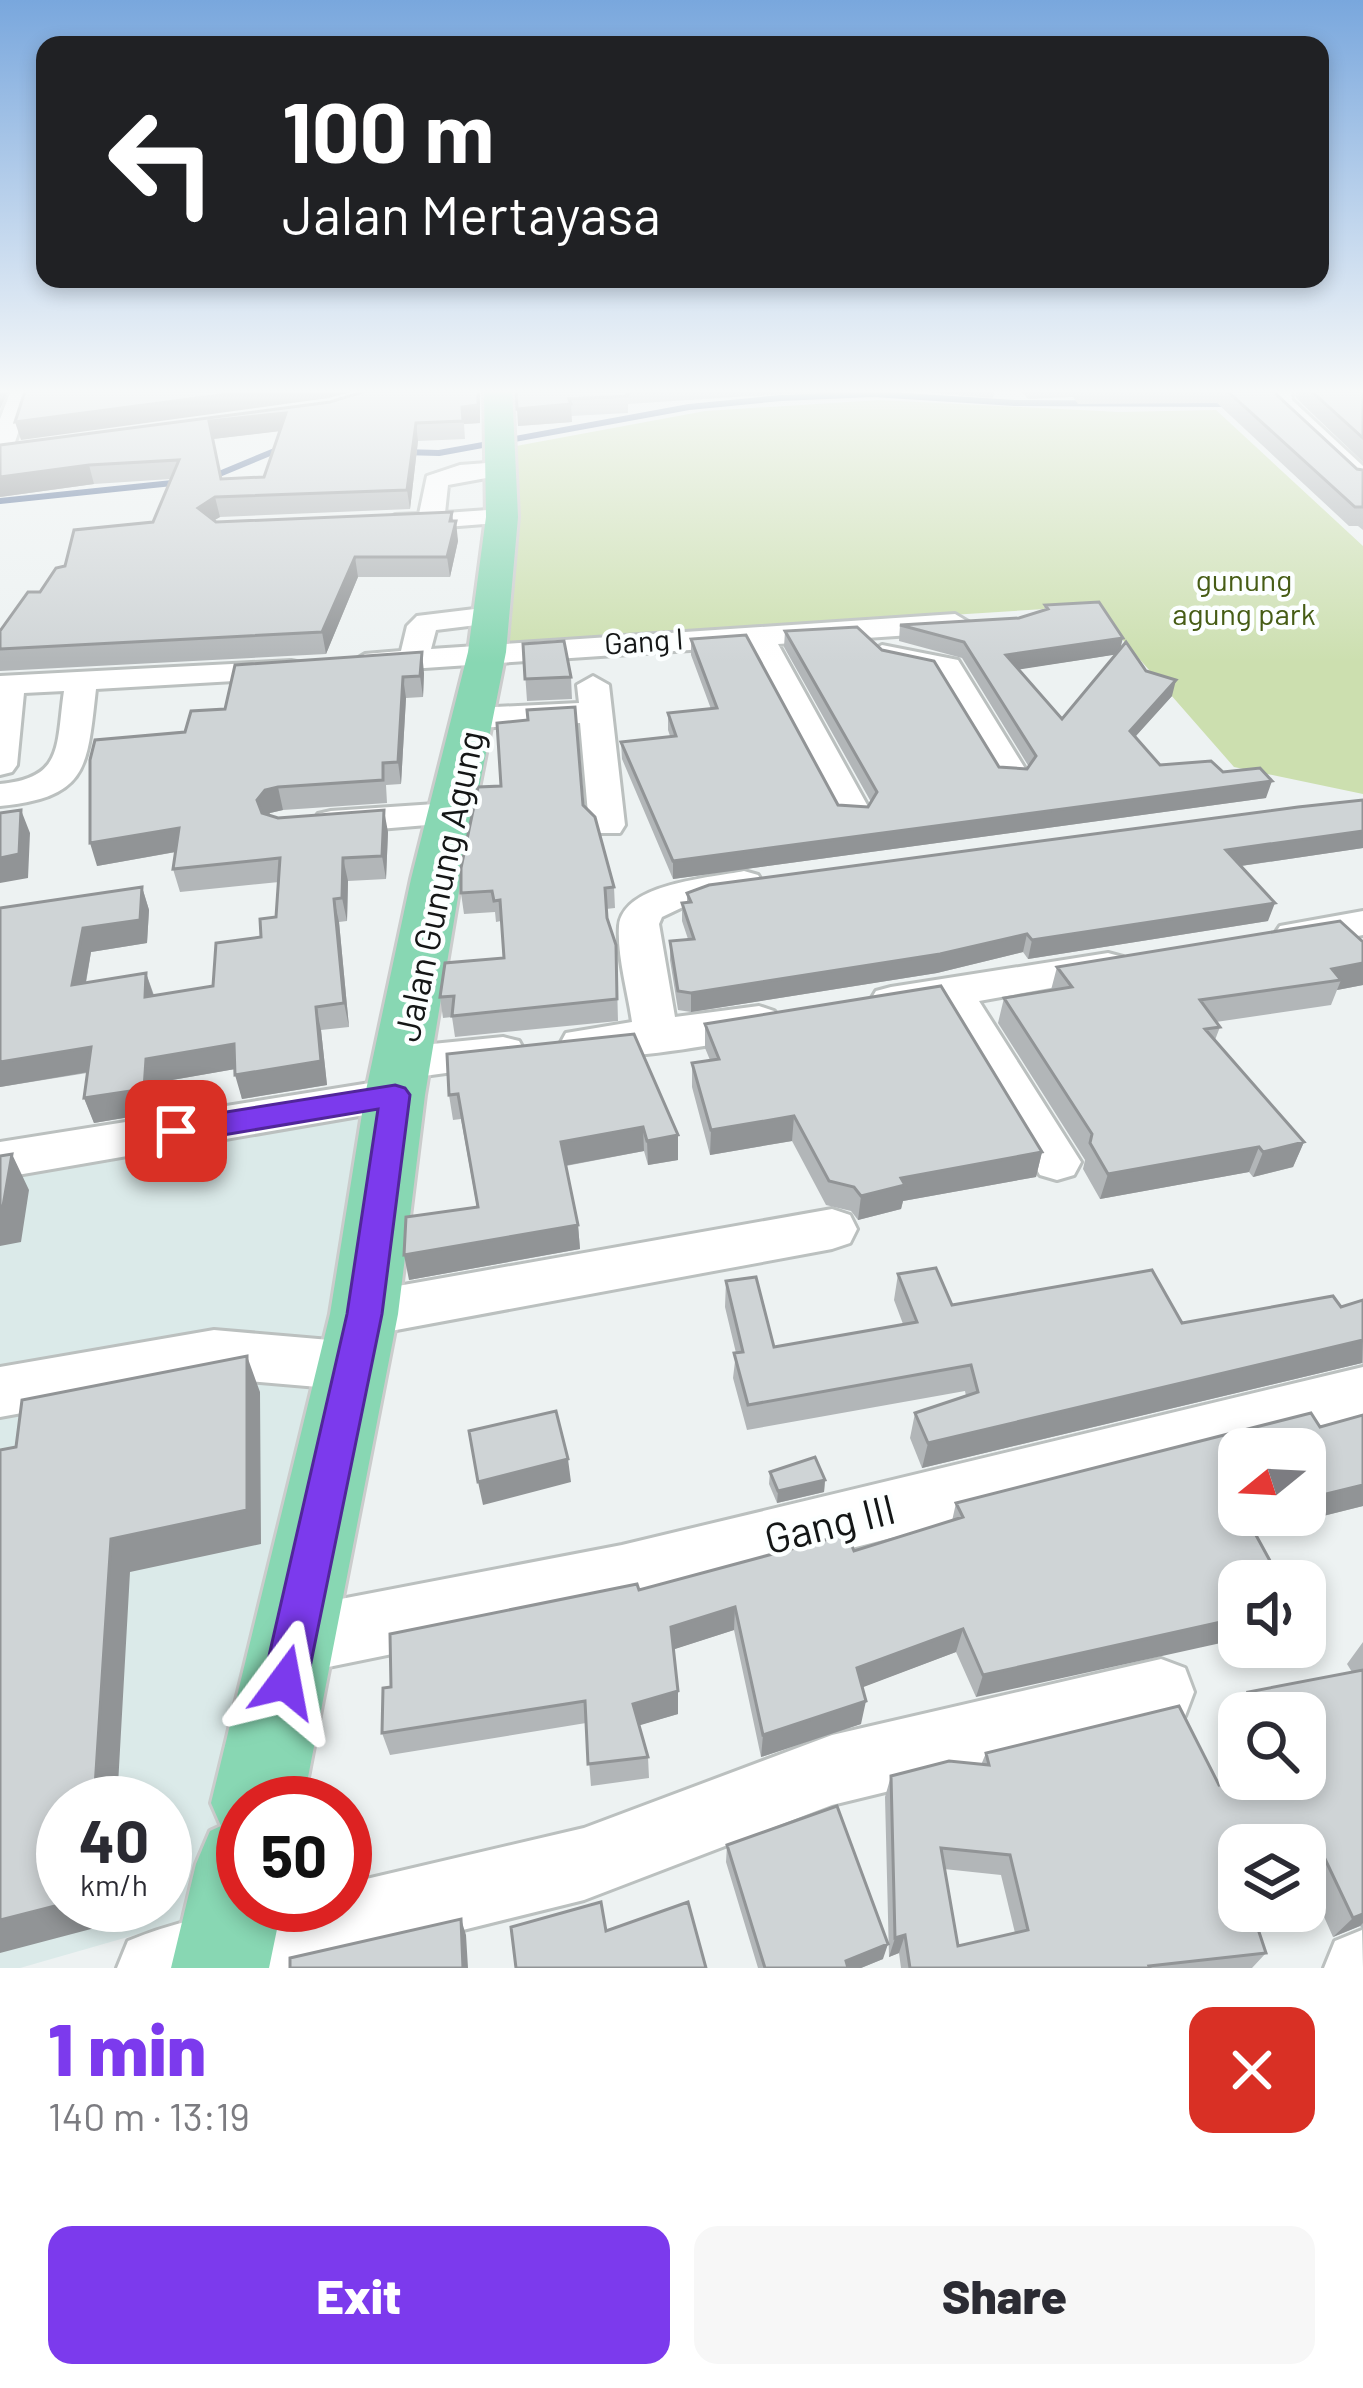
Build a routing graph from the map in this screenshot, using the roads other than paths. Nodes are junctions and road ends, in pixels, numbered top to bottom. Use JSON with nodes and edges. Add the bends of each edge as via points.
{"nodes":[{"id":1,"x":439,"y":480,"type":"edge"},
{"id":2,"x":462,"y":480,"type":"edge"},
{"id":3,"x":500,"y":480,"type":"edge"},
{"id":4,"x":431,"y":521,"type":"junction"},
{"id":5,"x":361,"y":524,"type":"edge"},
{"id":6,"x":994,"y":621,"type":"edge"},
{"id":7,"x":866,"y":628,"type":"junction"},
{"id":8,"x":489,"y":634,"type":"junction"},
{"id":9,"x":758,"y":635,"type":"junction"},
{"id":10,"x":82,"y":681,"type":"junction"},
{"id":11,"x":4,"y":684,"type":"edge"},
{"id":12,"x":475,"y":718,"type":"junction"},
{"id":13,"x":0,"y":765,"type":"edge"},
{"id":14,"x":1012,"y":775,"type":"edge"},
{"id":15,"x":0,"y":795,"type":"edge"},
{"id":16,"x":853,"y":812,"type":"edge"},
{"id":17,"x":450,"y":814,"type":"junction"},
{"id":18,"x":305,"y":824,"type":"edge"},
{"id":19,"x":607,"y":825,"type":"dead end"},
{"id":20,"x":776,"y":879,"type":"edge"},
{"id":21,"x":1363,"y":923,"type":"edge"},
{"id":22,"x":1249,"y":943,"type":"edge"},
{"id":23,"x":1157,"y":958,"type":"edge"},
{"id":24,"x":952,"y":992,"type":"junction"},
{"id":25,"x":861,"y":1006,"type":"edge"},
{"id":26,"x":792,"y":1016,"type":"edge"},
{"id":27,"x":656,"y":1036,"type":"junction"},
{"id":28,"x":399,"y":1079,"type":"junction"},
{"id":29,"x":0,"y":1160,"type":"edge"},
{"id":30,"x":1058,"y":1162,"type":"dead end"},
{"id":31,"x":832,"y":1229,"type":"dead end"},
{"id":32,"x":359,"y":1340,"type":"junction"},
{"id":33,"x":0,"y":1392,"type":"edge"},
{"id":34,"x":1363,"y":1392,"type":"edge"},
{"id":35,"x":295,"y":1641,"type":"junction"},
{"id":36,"x":1161,"y":1692,"type":"dead end"},
{"id":37,"x":263,"y":1776,"type":"edge"},
{"id":38,"x":210,"y":1938,"type":"edge"}],
"edges":[{"from":1,"to":4,"type":"street"},
{"from":2,"to":4,"type":"street"},
{"from":3,"to":8,"type":"main road","name":"Jalan Gunung Agung"},
{"from":4,"to":5,"type":"street"},
{"from":6,"to":7,"type":"street","name":"Gang I"},
{"from":7,"to":9,"type":"street","name":"Gang I"},
{"from":7,"to":14,"type":"street","via":[[886,657],[946,667]]},
{"from":8,"to":9,"type":"street","name":"Gang I"},
{"from":8,"to":10,"type":"street","name":"Gang I","via":[[414,658]]},
{"from":8,"to":12,"type":"main road","name":"Jalan Gunung Agung"},
{"from":9,"to":16,"type":"street"},
{"from":10,"to":11,"type":"street","name":"Gang I"},
{"from":10,"to":15,"type":"street","via":[[58,778],[36,791]]},
{"from":11,"to":13,"type":"street"},
{"from":12,"to":17,"type":"main road","name":"Jalan Gunung Agung"},
{"from":12,"to":19,"type":"street","via":[[593,699]]},
{"from":17,"to":18,"type":"street"},
{"from":17,"to":28,"type":"main road","name":"Jalan Gunung Agung"},
{"from":20,"to":27,"type":"street","via":[[705,888],[645,910],[639,924]]},
{"from":21,"to":22,"type":"street"},
{"from":23,"to":24,"type":"street"},
{"from":24,"to":25,"type":"street"},
{"from":24,"to":30,"type":"street"},
{"from":26,"to":27,"type":"street"},
{"from":27,"to":28,"type":"street"},
{"from":28,"to":29,"type":"street"},
{"from":28,"to":32,"type":"main road","name":"Jalan Gunung Agung"},
{"from":31,"to":32,"type":"street"},
{"from":32,"to":33,"type":"street","via":[[214,1354]]},
{"from":32,"to":35,"type":"main road","name":"Jalan Gunung Agung"},
{"from":34,"to":35,"type":"street","name":"Gang III","via":[[622,1576]]},
{"from":35,"to":37,"type":"main road","name":"Jalan Gunung Agung"},
{"from":36,"to":38,"type":"street","via":[[832,1770],[584,1864]]}]}
